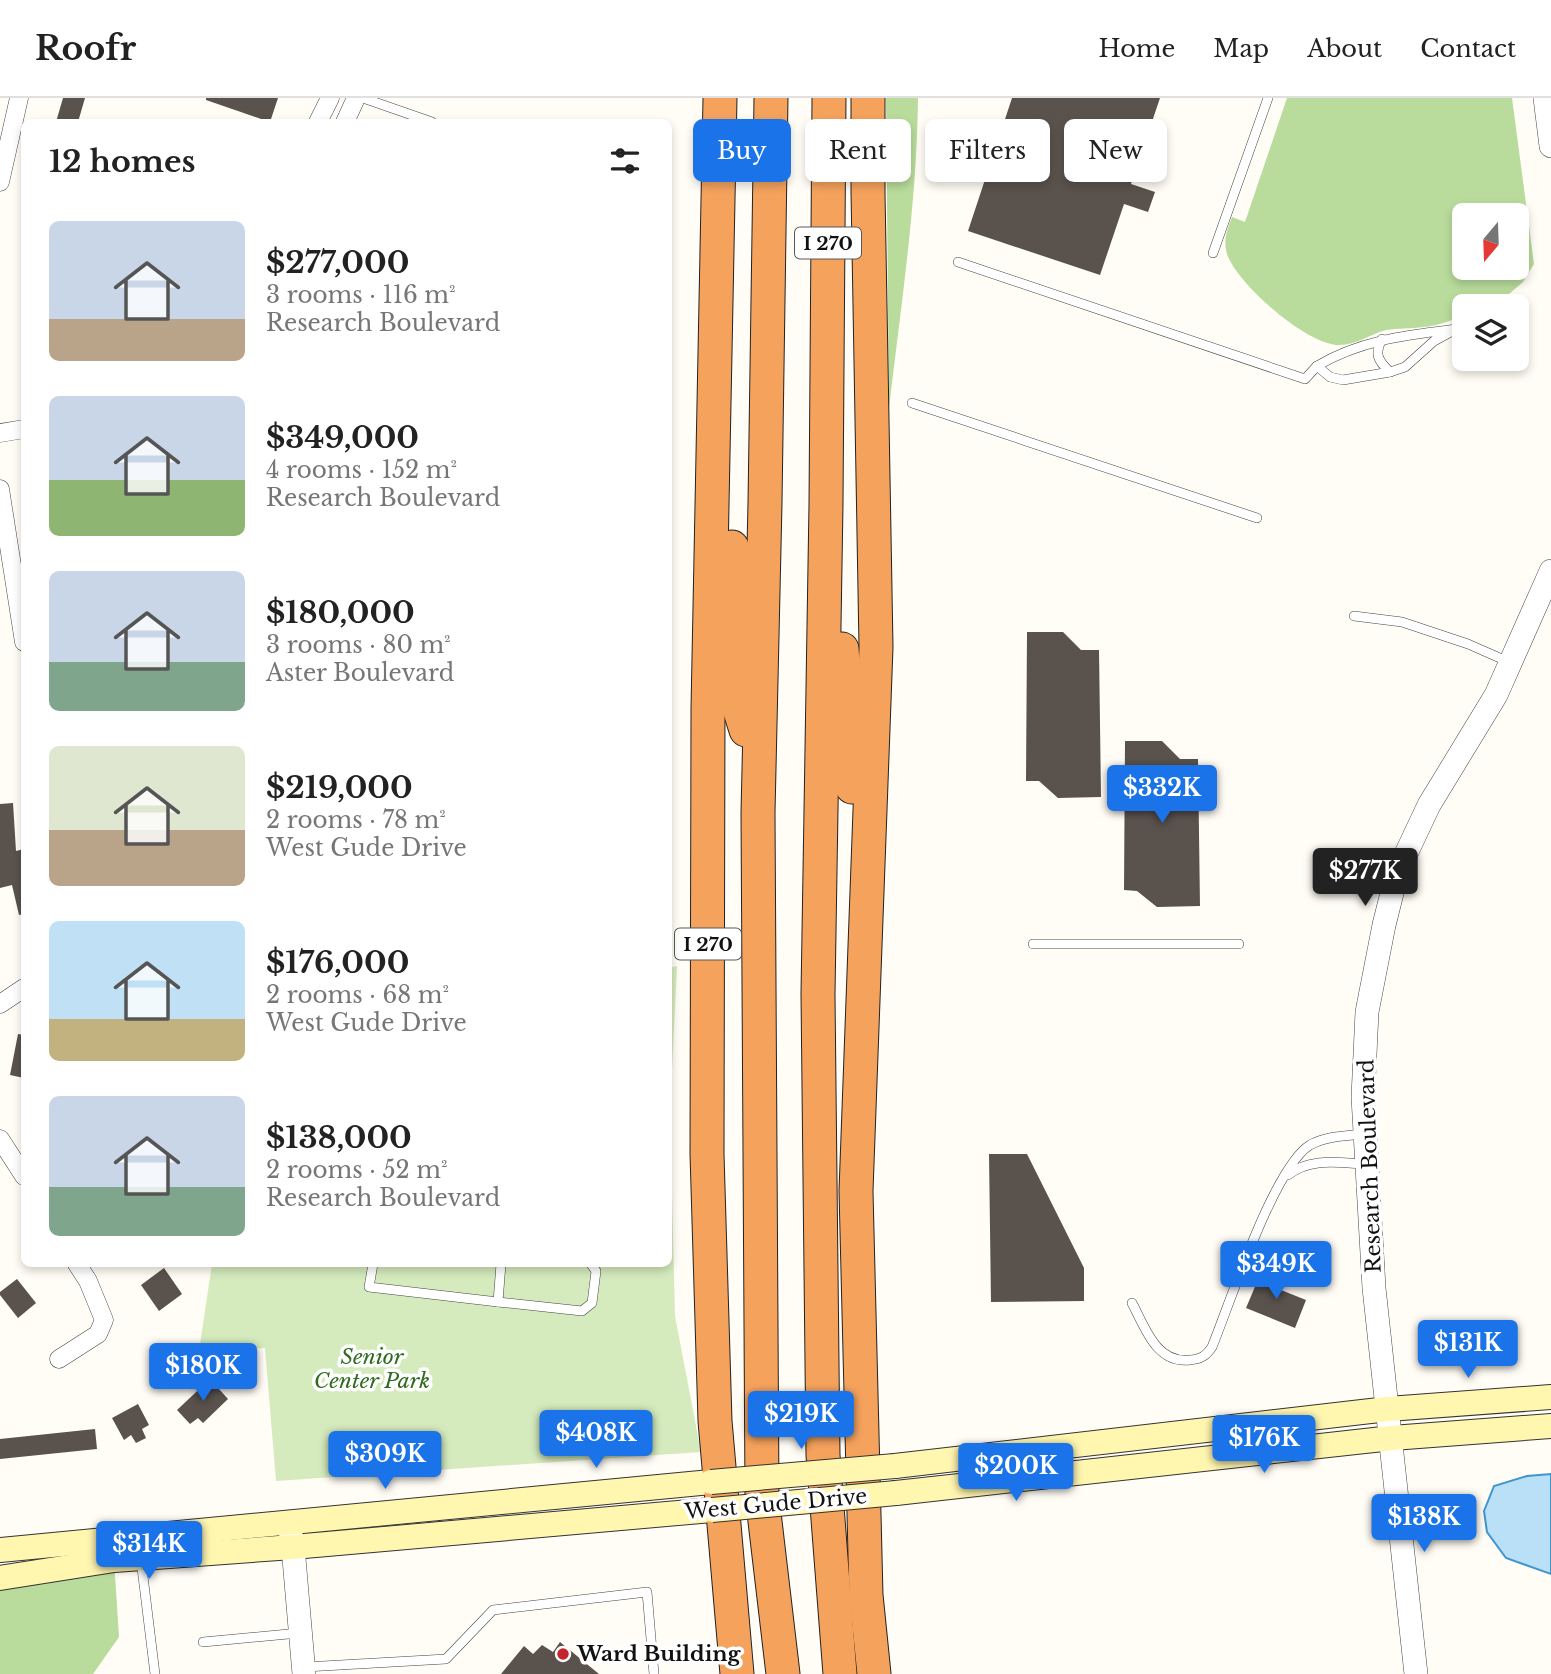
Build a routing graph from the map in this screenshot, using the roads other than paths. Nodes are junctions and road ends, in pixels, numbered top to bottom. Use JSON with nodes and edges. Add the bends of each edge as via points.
{"nodes":[{"id":1,"x":19,"y":98,"type":"edge"},
{"id":2,"x":330,"y":98,"type":"edge"},
{"id":3,"x":356,"y":98,"type":"edge"},
{"id":4,"x":363,"y":98,"type":"edge"},
{"id":5,"x":720,"y":98,"type":"edge"},
{"id":6,"x":771,"y":98,"type":"edge"},
{"id":7,"x":829,"y":98,"type":"edge"},
{"id":8,"x":868,"y":98,"type":"edge"},
{"id":9,"x":1268,"y":98,"type":"edge"},
{"id":10,"x":1545,"y":98,"type":"edge"},
{"id":11,"x":320,"y":119,"type":"edge"},
{"id":12,"x":346,"y":119,"type":"edge"},
{"id":13,"x":423,"y":119,"type":"edge"},
{"id":14,"x":1551,"y":146,"type":"edge"},
{"id":15,"x":0,"y":182,"type":"edge"},
{"id":16,"x":718,"y":212,"type":"junction"},
{"id":17,"x":1213,"y":253,"type":"dead end"},
{"id":18,"x":958,"y":262,"type":"dead end"},
{"id":19,"x":1382,"y":339,"type":"junction"},
{"id":20,"x":1317,"y":366,"type":"junction"},
{"id":21,"x":1390,"y":372,"type":"junction"},
{"id":22,"x":912,"y":403,"type":"dead end"},
{"id":23,"x":21,"y":430,"type":"edge"},
{"id":24,"x":0,"y":433,"type":"edge"},
{"id":25,"x":0,"y":489,"type":"edge"},
{"id":26,"x":826,"y":504,"type":"junction"},
{"id":27,"x":1257,"y":518,"type":"dead end"},
{"id":28,"x":1551,"y":571,"type":"edge"},
{"id":29,"x":1354,"y":616,"type":"dead end"},
{"id":30,"x":21,"y":623,"type":"edge"},
{"id":31,"x":1511,"y":663,"type":"junction"},
{"id":32,"x":759,"y":775,"type":"junction"},
{"id":33,"x":1033,"y":944,"type":"dead end"},
{"id":34,"x":1239,"y":944,"type":"dead end"},
{"id":35,"x":863,"y":985,"type":"junction"},
{"id":36,"x":21,"y":990,"type":"edge"},
{"id":37,"x":0,"y":1004,"type":"edge"},
{"id":38,"x":1364,"y":1134,"type":"junction"},
{"id":39,"x":0,"y":1139,"type":"edge"},
{"id":40,"x":1366,"y":1164,"type":"junction"},
{"id":41,"x":21,"y":1171,"type":"edge"},
{"id":42,"x":1281,"y":1180,"type":"junction"},
{"id":43,"x":79,"y":1267,"type":"edge"},
{"id":44,"x":372,"y":1267,"type":"edge"},
{"id":45,"x":502,"y":1267,"type":"edge"},
{"id":46,"x":593,"y":1267,"type":"edge"},
{"id":47,"x":498,"y":1302,"type":"junction"},
{"id":48,"x":1132,"y":1303,"type":"dead end"},
{"id":49,"x":59,"y":1359,"type":"dead end"},
{"id":50,"x":1551,"y":1397,"type":"edge"},
{"id":51,"x":1388,"y":1409,"type":"junction"},
{"id":52,"x":1551,"y":1426,"type":"edge"},
{"id":53,"x":1392,"y":1438,"type":"junction"},
{"id":54,"x":291,"y":1536,"type":"junction"},
{"id":55,"x":0,"y":1550,"type":"edge"},
{"id":56,"x":141,"y":1558,"type":"junction"},
{"id":57,"x":0,"y":1578,"type":"edge"},
{"id":58,"x":301,"y":1633,"type":"junction"},
{"id":59,"x":203,"y":1642,"type":"dead end"},
{"id":60,"x":304,"y":1670,"type":"edge"},
{"id":61,"x":155,"y":1674,"type":"edge"},
{"id":62,"x":654,"y":1674,"type":"edge"},
{"id":63,"x":737,"y":1674,"type":"edge"},
{"id":64,"x":783,"y":1674,"type":"edge"},
{"id":65,"x":840,"y":1674,"type":"edge"},
{"id":66,"x":874,"y":1674,"type":"edge"},
{"id":67,"x":1416,"y":1674,"type":"edge"}],
"edges":[{"from":1,"to":15,"type":"street"},
{"from":2,"to":11,"type":"street"},
{"from":3,"to":12,"type":"street"},
{"from":4,"to":13,"type":"lane"},
{"from":5,"to":16,"type":"highway","number":"I 270"},
{"from":6,"to":32,"type":"highway","number":"I 270"},
{"from":7,"to":26,"type":"highway","number":"I 270"},
{"from":8,"to":35,"type":"highway","number":"I 270","via":[[876,647]]},
{"from":9,"to":17,"type":"lane"},
{"from":10,"to":14,"type":"street"},
{"from":16,"to":32,"type":"highway","via":[[738,705]]},
{"from":16,"to":63,"type":"highway","number":"I 270","via":[[708,709],[707,1154],[715,1421]]},
{"from":18,"to":20,"type":"lane","via":[[1305,379]]},
{"from":19,"to":20,"type":"lane","via":[[1338,353]]},
{"from":19,"to":21,"type":"lane","via":[[1377,354]]},
{"from":19,"to":21,"type":"lane","via":[[1457,329],[1434,341],[1405,367]]},
{"from":20,"to":21,"type":"lane","via":[[1330,377],[1343,380]]},
{"from":22,"to":27,"type":"lane"},
{"from":23,"to":24,"type":"street"},
{"from":25,"to":30,"type":"street"},
{"from":26,"to":35,"type":"highway","via":[[847,698]]},
{"from":26,"to":65,"type":"highway","number":"I 270","via":[[818,994],[822,1455]]},
{"from":28,"to":31,"type":"street","name":"Research Boulevard"},
{"from":29,"to":31,"type":"lane","via":[[1402,622]]},
{"from":31,"to":38,"type":"street","name":"Research Boulevard","via":[[1429,805],[1397,873],[1367,1012]]},
{"from":32,"to":64,"type":"highway","number":"I 270","via":[[762,1496]]},
{"from":33,"to":34,"type":"lane"},
{"from":35,"to":66,"type":"highway","number":"I 270","via":[[856,1191],[866,1595]]},
{"from":36,"to":37,"type":"street"},
{"from":38,"to":40,"type":"street","name":"Research Boulevard"},
{"from":38,"to":42,"type":"lane","via":[[1311,1144]]},
{"from":39,"to":41,"type":"street"},
{"from":40,"to":42,"type":"lane","via":[[1306,1164]]},
{"from":40,"to":51,"type":"street","name":"Research Boulevard"},
{"from":42,"to":48,"type":"lane","via":[[1206,1356],[1184,1361],[1162,1352]]},
{"from":43,"to":49,"type":"street","via":[[104,1320],[98,1334]]},
{"from":44,"to":47,"type":"lane","via":[[369,1287]]},
{"from":45,"to":47,"type":"lane"},
{"from":46,"to":47,"type":"lane","via":[[592,1303],[582,1311]]},
{"from":50,"to":51,"type":"main road","name":"West Gude Drive"},
{"from":51,"to":53,"type":"street","name":"Research Boulevard"},
{"from":51,"to":54,"type":"main road","name":"West Gude Drive","bridge":true,"via":[[895,1466],[711,1482]]},
{"from":52,"to":53,"type":"main road","name":"West Gude Drive"},
{"from":53,"to":54,"type":"main road","name":"West Gude Drive","bridge":true,"via":[[712,1510]]},
{"from":53,"to":67,"type":"street","name":"Research Boulevard"},
{"from":54,"to":55,"type":"main road","name":"West Gude Drive"},
{"from":54,"to":56,"type":"main road","name":"West Gude Drive"},
{"from":54,"to":58,"type":"street"},
{"from":56,"to":57,"type":"main road","name":"West Gude Drive"},
{"from":56,"to":61,"type":"lane"},
{"from":58,"to":59,"type":"lane"},
{"from":58,"to":60,"type":"street"},
{"from":60,"to":62,"type":"lane","via":[[446,1659],[493,1611],[647,1592]]}]}
